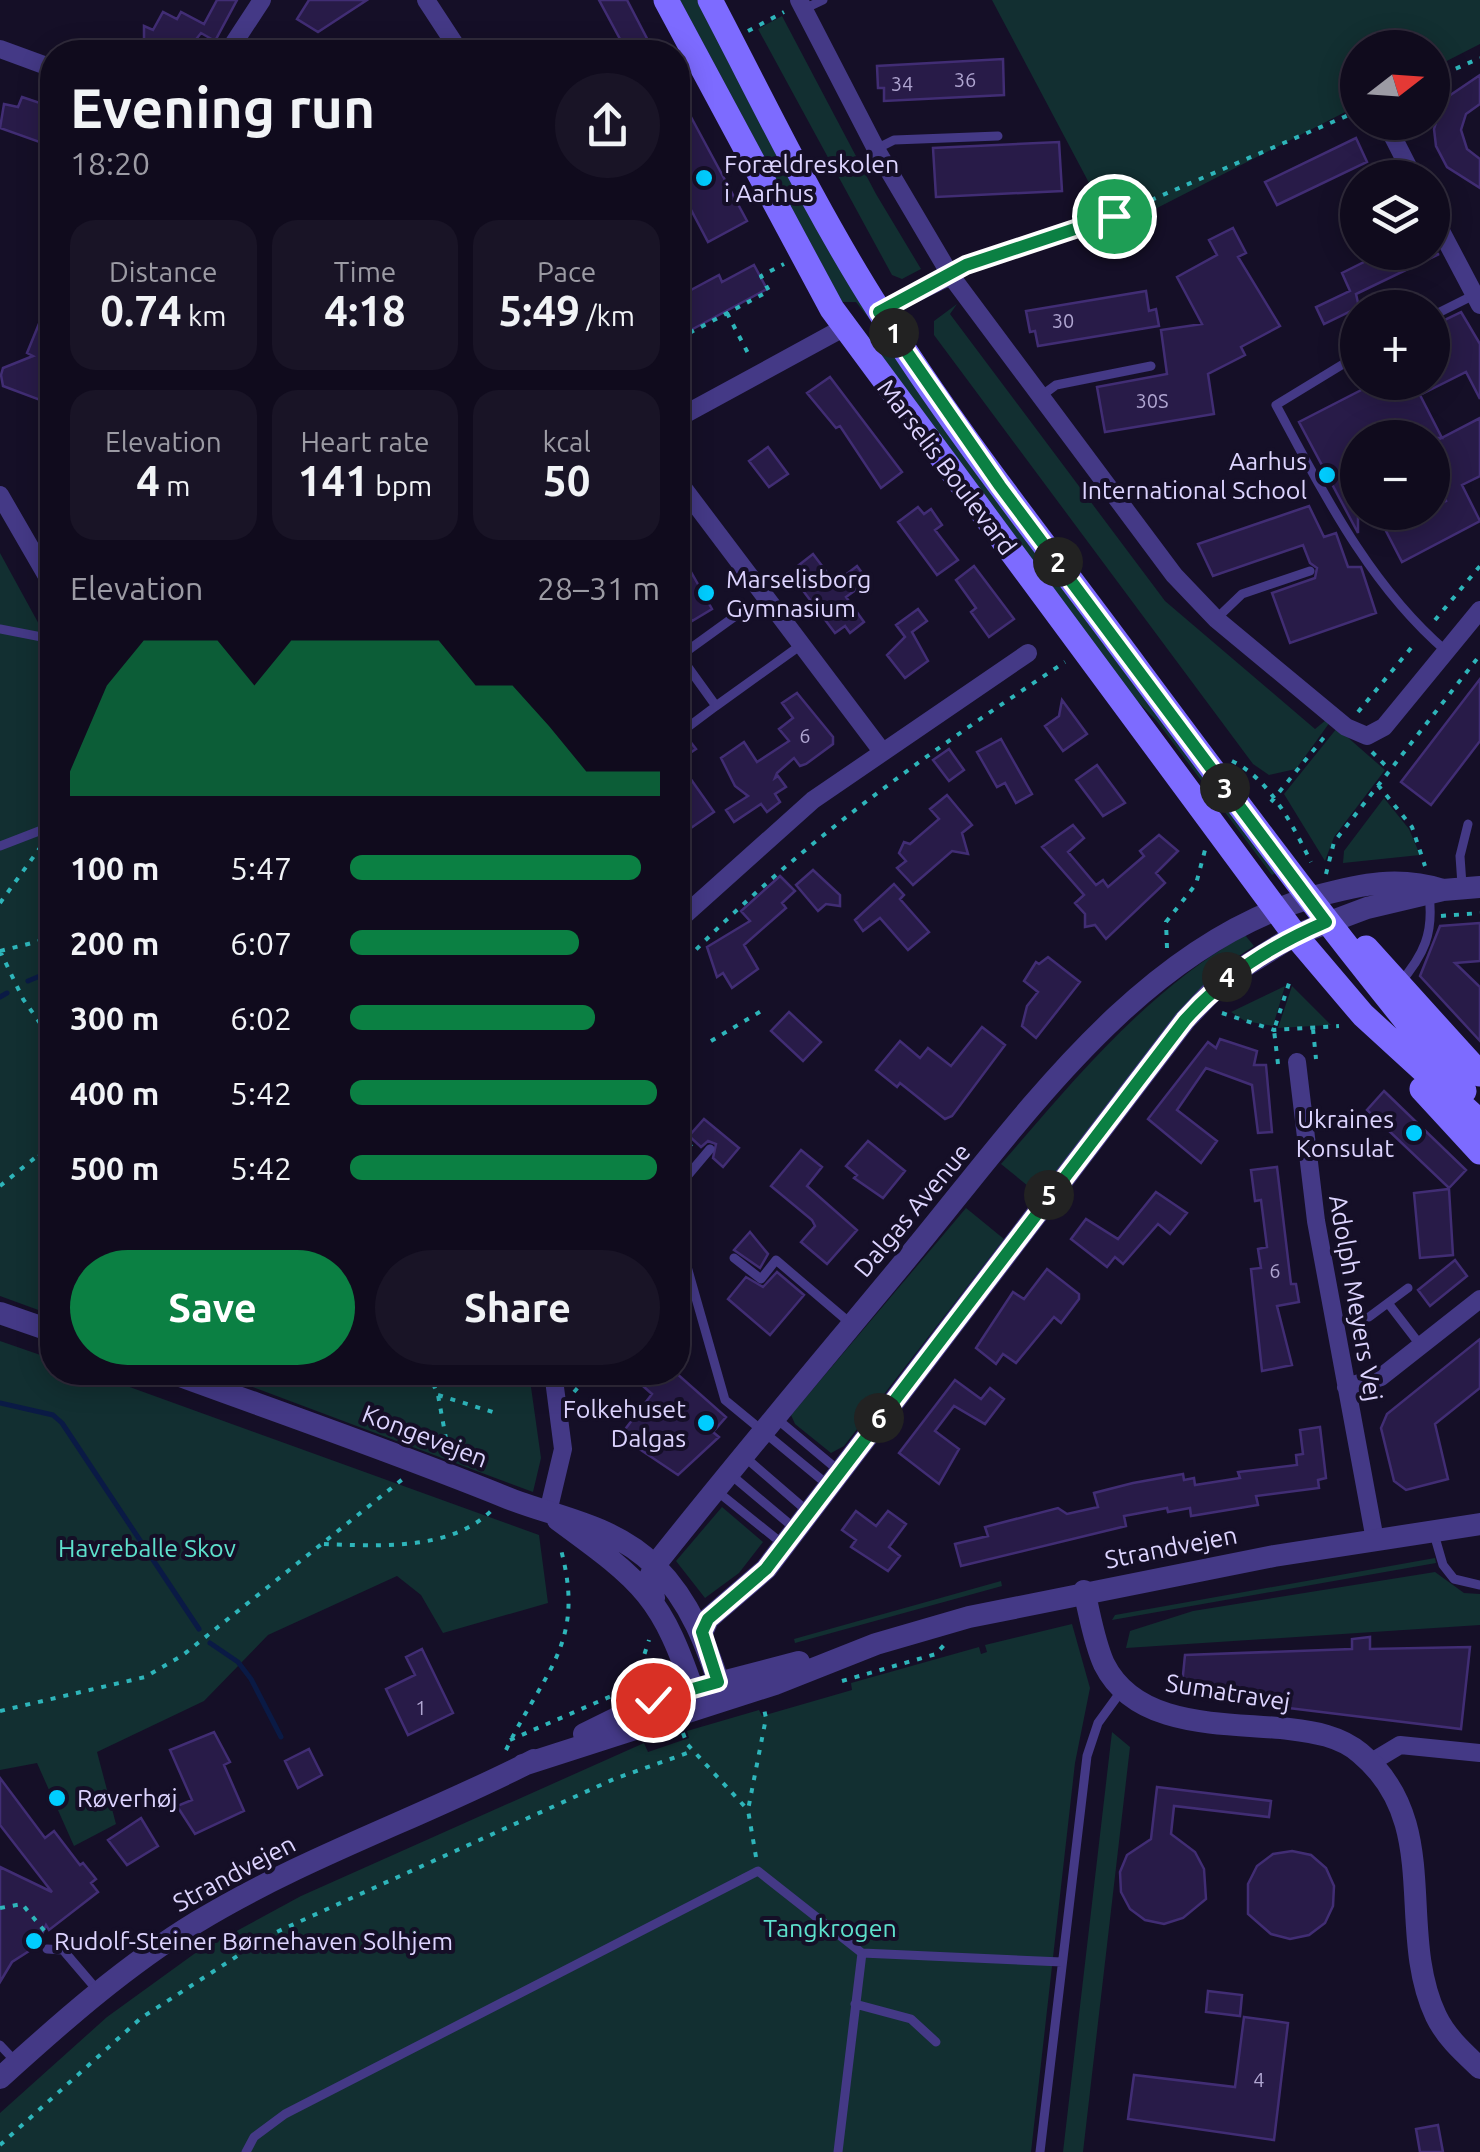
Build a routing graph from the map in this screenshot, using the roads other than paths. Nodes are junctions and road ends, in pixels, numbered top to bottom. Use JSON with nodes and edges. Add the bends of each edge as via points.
{"nodes":[{"id":1,"x":262,"y":0,"type":"edge"},
{"id":2,"x":426,"y":0,"type":"edge"},
{"id":3,"x":666,"y":0,"type":"edge"},
{"id":4,"x":710,"y":0,"type":"edge"},
{"id":5,"x":822,"y":0,"type":"edge"},
{"id":6,"x":802,"y":4,"type":"edge"},
{"id":7,"x":236,"y":40,"type":"edge"},
{"id":8,"x":452,"y":40,"type":"edge"},
{"id":9,"x":687,"y":40,"type":"edge"},
{"id":10,"x":690,"y":46,"type":"edge"},
{"id":11,"x":0,"y":49,"type":"edge"},
{"id":12,"x":40,"y":64,"type":"edge"},
{"id":13,"x":998,"y":136,"type":"dead end"},
{"id":14,"x":876,"y":149,"type":"junction"},
{"id":15,"x":1450,"y":248,"type":"edge"},
{"id":16,"x":951,"y":276,"type":"junction"},
{"id":17,"x":1477,"y":300,"type":"edge"},
{"id":18,"x":1450,"y":310,"type":"edge"},
{"id":19,"x":879,"y":312,"type":"junction"},
{"id":20,"x":845,"y":327,"type":"junction"},
{"id":21,"x":1151,"y":366,"type":"dead end"},
{"id":22,"x":1340,"y":366,"type":"edge"},
{"id":23,"x":1039,"y":398,"type":"junction"},
{"id":24,"x":690,"y":411,"type":"edge"},
{"id":25,"x":0,"y":495,"type":"edge"},
{"id":26,"x":690,"y":497,"type":"edge"},
{"id":27,"x":40,"y":564,"type":"edge"},
{"id":28,"x":1310,"y":571,"type":"dead end"},
{"id":29,"x":1480,"y":610,"type":"edge"},
{"id":30,"x":734,"y":617,"type":"dead end"},
{"id":31,"x":1216,"y":619,"type":"junction"},
{"id":32,"x":0,"y":629,"type":"edge"},
{"id":33,"x":40,"y":637,"type":"edge"},
{"id":34,"x":801,"y":644,"type":"junction"},
{"id":35,"x":690,"y":649,"type":"edge"},
{"id":36,"x":1446,"y":651,"type":"junction"},
{"id":37,"x":1028,"y":653,"type":"dead end"},
{"id":38,"x":690,"y":670,"type":"edge"},
{"id":39,"x":716,"y":706,"type":"junction"},
{"id":40,"x":690,"y":726,"type":"edge"},
{"id":41,"x":881,"y":750,"type":"junction"},
{"id":42,"x":1468,"y":824,"type":"dead end"},
{"id":43,"x":40,"y":831,"type":"edge"},
{"id":44,"x":0,"y":846,"type":"edge"},
{"id":45,"x":1448,"y":887,"type":"edge"},
{"id":46,"x":1312,"y":897,"type":"junction"},
{"id":47,"x":690,"y":909,"type":"edge"},
{"id":48,"x":1277,"y":911,"type":"junction"},
{"id":49,"x":1334,"y":919,"type":"junction"},
{"id":50,"x":1295,"y":935,"type":"junction"},
{"id":51,"x":1398,"y":986,"type":"junction"},
{"id":52,"x":1351,"y":1021,"type":"junction"},
{"id":53,"x":1297,"y":1062,"type":"dead end"},
{"id":54,"x":1480,"y":1074,"type":"edge"},
{"id":55,"x":1480,"y":1110,"type":"edge"},
{"id":56,"x":1480,"y":1122,"type":"edge"},
{"id":57,"x":1480,"y":1152,"type":"edge"},
{"id":58,"x":707,"y":1153,"type":"road end"},
{"id":59,"x":690,"y":1173,"type":"edge"},
{"id":60,"x":734,"y":1258,"type":"dead end"},
{"id":61,"x":690,"y":1277,"type":"edge"},
{"id":62,"x":1408,"y":1288,"type":"dead end"},
{"id":63,"x":1480,"y":1299,"type":"edge"},
{"id":64,"x":1388,"y":1303,"type":"junction"},
{"id":65,"x":0,"y":1312,"type":"edge"},
{"id":66,"x":1369,"y":1317,"type":"dead end"},
{"id":67,"x":852,"y":1324,"type":"junction"},
{"id":68,"x":40,"y":1327,"type":"edge"},
{"id":69,"x":1421,"y":1346,"type":"junction"},
{"id":70,"x":205,"y":1385,"type":"edge"},
{"id":71,"x":555,"y":1385,"type":"edge"},
{"id":72,"x":1346,"y":1387,"type":"junction"},
{"id":73,"x":769,"y":1424,"type":"junction"},
{"id":74,"x":730,"y":1474,"type":"junction"},
{"id":75,"x":834,"y":1478,"type":"junction"},
{"id":76,"x":548,"y":1512,"type":"junction"},
{"id":77,"x":1480,"y":1524,"type":"edge"},
{"id":78,"x":796,"y":1528,"type":"junction"},
{"id":79,"x":1433,"y":1532,"type":"junction"},
{"id":80,"x":1375,"y":1540,"type":"junction"},
{"id":81,"x":654,"y":1565,"type":"junction"},
{"id":82,"x":1480,"y":1585,"type":"edge"},
{"id":83,"x":1084,"y":1591,"type":"junction"},
{"id":84,"x":654,"y":1598,"type":"junction"},
{"id":85,"x":702,"y":1632,"type":"junction"},
{"id":86,"x":1122,"y":1690,"type":"junction"},
{"id":87,"x":721,"y":1691,"type":"junction"},
{"id":88,"x":696,"y":1698,"type":"junction"},
{"id":89,"x":1480,"y":1752,"type":"edge"},
{"id":90,"x":1370,"y":1762,"type":"junction"},
{"id":91,"x":47,"y":1949,"type":"dead end"},
{"id":92,"x":862,"y":1953,"type":"junction"},
{"id":93,"x":1062,"y":1962,"type":"junction"},
{"id":94,"x":98,"y":1991,"type":"junction"},
{"id":95,"x":855,"y":2004,"type":"junction"},
{"id":96,"x":936,"y":2042,"type":"dead end"},
{"id":97,"x":0,"y":2045,"type":"edge"},
{"id":98,"x":1480,"y":2068,"type":"edge"},
{"id":99,"x":8,"y":2070,"type":"edge"},
{"id":100,"x":246,"y":2152,"type":"edge"},
{"id":101,"x":838,"y":2152,"type":"edge"},
{"id":102,"x":1040,"y":2152,"type":"edge"}],
"edges":[{"from":1,"to":7,"type":"street"},
{"from":2,"to":8,"type":"street"},
{"from":3,"to":9,"type":"main road","name":"Marselis Boulevard"},
{"from":4,"to":19,"type":"main road","name":"Marselis Boulevard"},
{"from":5,"to":6,"type":"lane"},
{"from":6,"to":14,"type":"street"},
{"from":10,"to":20,"type":"main road","name":"Marselis Boulevard"},
{"from":11,"to":12,"type":"street"},
{"from":13,"to":14,"type":"lane","via":[[894,140]]},
{"from":14,"to":16,"type":"street"},
{"from":15,"to":17,"type":"street"},
{"from":16,"to":19,"type":"street"},
{"from":16,"to":23,"type":"street"},
{"from":17,"to":18,"type":"lane"},
{"from":19,"to":46,"type":"main road","name":"Marselis Boulevard","via":[[1000,486]]},
{"from":20,"to":24,"type":"street"},
{"from":20,"to":48,"type":"main road","name":"Marselis Boulevard"},
{"from":21,"to":23,"type":"lane","via":[[1056,384]]},
{"from":22,"to":36,"type":"lane","via":[[1276,405],[1342,528],[1424,633]]},
{"from":23,"to":31,"type":"street","via":[[1174,575]]},
{"from":25,"to":27,"type":"street"},
{"from":26,"to":34,"type":"street"},
{"from":28,"to":31,"type":"lane","via":[[1242,594]]},
{"from":29,"to":36,"type":"street"},
{"from":30,"to":35,"type":"lane"},
{"from":31,"to":36,"type":"street","via":[[1342,723],[1368,736],[1384,727]]},
{"from":32,"to":33,"type":"lane"},
{"from":34,"to":39,"type":"lane"},
{"from":34,"to":41,"type":"street"},
{"from":37,"to":41,"type":"street"},
{"from":38,"to":39,"type":"lane"},
{"from":39,"to":40,"type":"lane"},
{"from":41,"to":47,"type":"street"},
{"from":42,"to":45,"type":"lane"},
{"from":43,"to":44,"type":"lane"},
{"from":45,"to":46,"type":"street","name":"Dalgas Avenue","via":[[1410,880]]},
{"from":45,"to":49,"type":"street"},
{"from":45,"to":51,"type":"lane","via":[[1427,942]]},
{"from":46,"to":48,"type":"street","name":"Dalgas Avenue"},
{"from":46,"to":49,"type":"main road","name":"Marselis Boulevard"},
{"from":48,"to":50,"type":"main road","name":"Marselis Boulevard"},
{"from":48,"to":67,"type":"street","name":"Dalgas Avenue","via":[[1198,952],[1092,1039]]},
{"from":49,"to":50,"type":"street"},
{"from":49,"to":51,"type":"main road"},
{"from":49,"to":55,"type":"main road","name":"Marselis Boulevard"},
{"from":50,"to":52,"type":"main road","name":"Marselis Boulevard"},
{"from":50,"to":75,"type":"street","via":[[1223,980],[1185,1020]]},
{"from":51,"to":54,"type":"main road"},
{"from":52,"to":56,"type":"main road","name":"Marselis Boulevard"},
{"from":52,"to":57,"type":"main road"},
{"from":53,"to":72,"type":"street","name":"Adolph Meyers Vej"},
{"from":58,"to":59,"type":"lane"},
{"from":60,"to":67,"type":"lane","via":[[761,1278],[776,1260]]},
{"from":61,"to":73,"type":"lane","via":[[725,1400]]},
{"from":62,"to":64,"type":"lane"},
{"from":63,"to":69,"type":"street"},
{"from":64,"to":66,"type":"lane"},
{"from":64,"to":69,"type":"lane"},
{"from":65,"to":68,"type":"street"},
{"from":67,"to":73,"type":"street","name":"Dalgas Avenue"},
{"from":69,"to":72,"type":"street","via":[[1382,1376]]},
{"from":70,"to":76,"type":"street","name":"Kongevejen"},
{"from":71,"to":76,"type":"street","via":[[563,1449]]},
{"from":72,"to":80,"type":"street","name":"Adolph Meyers Vej"},
{"from":73,"to":74,"type":"street","name":"Dalgas Avenue"},
{"from":73,"to":75,"type":"lane"},
{"from":73,"to":75,"type":"lane"},
{"from":74,"to":78,"type":"lane"},
{"from":74,"to":78,"type":"lane"},
{"from":74,"to":78,"type":"lane"},
{"from":74,"to":81,"type":"street","name":"Dalgas Avenue"},
{"from":75,"to":78,"type":"street"},
{"from":76,"to":81,"type":"street","via":[[614,1535]]},
{"from":76,"to":84,"type":"street"},
{"from":77,"to":79,"type":"street","name":"Strandvejen"},
{"from":78,"to":85,"type":"street"},
{"from":79,"to":80,"type":"street","name":"Strandvejen"},
{"from":79,"to":82,"type":"lane","via":[[1454,1579]]},
{"from":80,"to":83,"type":"street","name":"Strandvejen"},
{"from":81,"to":84,"type":"street"},
{"from":81,"to":85,"type":"street"},
{"from":83,"to":86,"type":"street","via":[[1100,1653]]},
{"from":83,"to":87,"type":"street","name":"Strandvejen"},
{"from":84,"to":88,"type":"street"},
{"from":85,"to":87,"type":"street"},
{"from":86,"to":90,"type":"street","name":"Sumatravej","via":[[1171,1716],[1331,1737]]},
{"from":86,"to":93,"type":"lane","via":[[1098,1723],[1088,1756]]},
{"from":87,"to":88,"type":"street","name":"Strandvejen"},
{"from":88,"to":94,"type":"street","name":"Strandvejen","via":[[523,1766],[232,1902]]},
{"from":89,"to":90,"type":"street","via":[[1410,1744]]},
{"from":90,"to":98,"type":"street","name":"Sumatravej","via":[[1400,1805],[1412,1840],[1430,2003],[1456,2046]]},
{"from":91,"to":94,"type":"lane","via":[[63,1950]]},
{"from":92,"to":93,"type":"lane"},
{"from":92,"to":95,"type":"lane"},
{"from":92,"to":100,"type":"lane","via":[[758,1871],[284,2114]]},
{"from":93,"to":102,"type":"lane"},
{"from":94,"to":99,"type":"street","name":"Strandvejen"},
{"from":95,"to":96,"type":"lane","via":[[911,2019]]},
{"from":95,"to":101,"type":"lane"},
{"from":97,"to":99,"type":"lane"}]}
